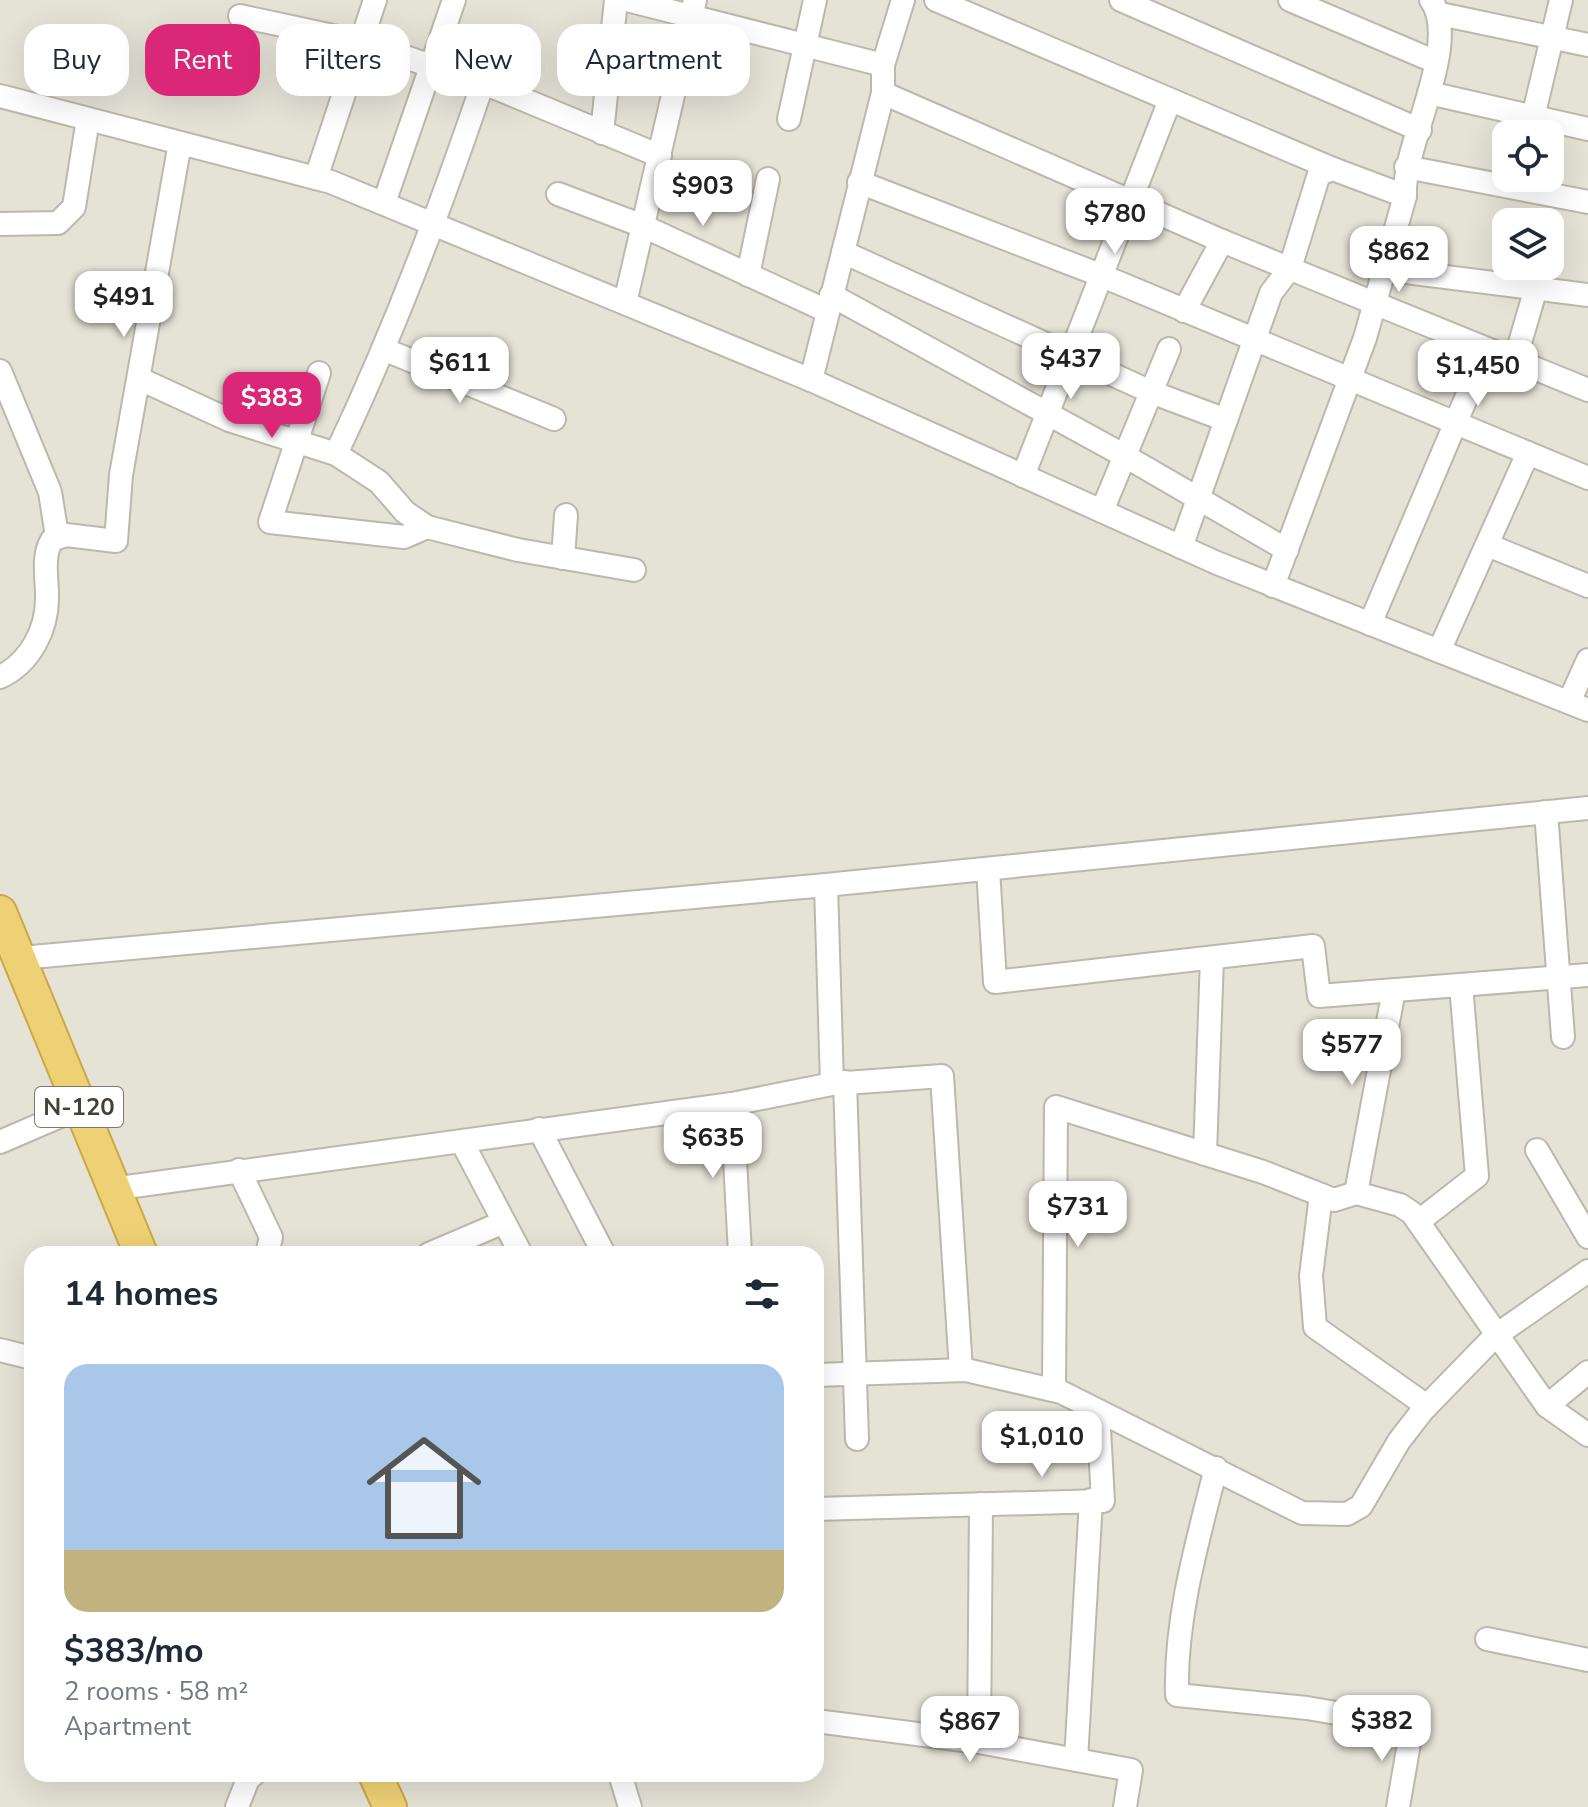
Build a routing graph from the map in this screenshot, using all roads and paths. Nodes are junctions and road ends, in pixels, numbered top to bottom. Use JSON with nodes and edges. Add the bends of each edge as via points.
{"nodes":[{"id":1,"x":375,"y":0,"type":"edge"},
{"id":2,"x":454,"y":0,"type":"edge"},
{"id":3,"x":616,"y":0,"type":"edge"},
{"id":4,"x":627,"y":0,"type":"edge"},
{"id":5,"x":815,"y":0,"type":"edge"},
{"id":6,"x":903,"y":0,"type":"edge"},
{"id":7,"x":936,"y":0,"type":"edge"},
{"id":8,"x":1121,"y":0,"type":"edge"},
{"id":9,"x":1290,"y":0,"type":"edge"},
{"id":10,"x":1561,"y":0,"type":"edge"},
{"id":11,"x":1436,"y":7,"type":"edge"},
{"id":12,"x":694,"y":8,"type":"edge"},
{"id":13,"x":271,"y":11,"type":"edge"},
{"id":14,"x":240,"y":16,"type":"dead end"},
{"id":15,"x":309,"y":24,"type":"edge"},
{"id":16,"x":367,"y":24,"type":"edge"},
{"id":17,"x":446,"y":24,"type":"edge"},
{"id":18,"x":1551,"y":36,"type":"junction"},
{"id":19,"x":804,"y":45,"type":"junction"},
{"id":20,"x":1588,"y":45,"type":"edge"},
{"id":21,"x":1436,"y":62,"type":"junction"},
{"id":22,"x":883,"y":65,"type":"junction"},
{"id":23,"x":426,"y":86,"type":"edge"},
{"id":24,"x":883,"y":93,"type":"junction"},
{"id":25,"x":1429,"y":93,"type":"junction"},
{"id":26,"x":0,"y":96,"type":"edge"},
{"id":27,"x":343,"y":96,"type":"edge"},
{"id":28,"x":479,"y":96,"type":"edge"},
{"id":29,"x":512,"y":96,"type":"edge"},
{"id":30,"x":1170,"y":100,"type":"junction"},
{"id":31,"x":88,"y":119,"type":"junction"},
{"id":32,"x":789,"y":119,"type":"dead end"},
{"id":33,"x":1514,"y":120,"type":"edge"},
{"id":34,"x":1531,"y":120,"type":"edge"},
{"id":35,"x":1564,"y":127,"type":"edge"},
{"id":36,"x":1588,"y":129,"type":"edge"},
{"id":37,"x":1420,"y":130,"type":"junction"},
{"id":38,"x":602,"y":133,"type":"junction"},
{"id":39,"x":180,"y":143,"type":"junction"},
{"id":40,"x":660,"y":156,"type":"junction"},
{"id":41,"x":1406,"y":167,"type":"junction"},
{"id":42,"x":1333,"y":169,"type":"junction"},
{"id":43,"x":316,"y":178,"type":"junction"},
{"id":44,"x":768,"y":179,"type":"dead end"},
{"id":45,"x":1492,"y":179,"type":"edge"},
{"id":46,"x":859,"y":182,"type":"junction"},
{"id":47,"x":1553,"y":192,"type":"edge"},
{"id":48,"x":558,"y":194,"type":"dead end"},
{"id":49,"x":1405,"y":196,"type":"junction"},
{"id":50,"x":1128,"y":200,"type":"junction"},
{"id":51,"x":1588,"y":202,"type":"edge"},
{"id":52,"x":384,"y":203,"type":"junction"},
{"id":53,"x":0,"y":224,"type":"edge"},
{"id":54,"x":434,"y":225,"type":"junction"},
{"id":55,"x":643,"y":226,"type":"junction"},
{"id":56,"x":1222,"y":241,"type":"junction"},
{"id":57,"x":843,"y":252,"type":"junction"},
{"id":58,"x":1290,"y":268,"type":"junction"},
{"id":59,"x":1382,"y":269,"type":"junction"},
{"id":60,"x":748,"y":275,"type":"junction"},
{"id":61,"x":1100,"y":275,"type":"junction"},
{"id":62,"x":1536,"y":288,"type":"junction"},
{"id":63,"x":1588,"y":295,"type":"edge"},
{"id":64,"x":1373,"y":301,"type":"junction"},
{"id":65,"x":625,"y":303,"type":"junction"},
{"id":66,"x":829,"y":303,"type":"junction"},
{"id":67,"x":1184,"y":311,"type":"junction"},
{"id":68,"x":1254,"y":341,"type":"junction"},
{"id":69,"x":383,"y":349,"type":"junction"},
{"id":70,"x":1169,"y":349,"type":"dead end"},
{"id":71,"x":1487,"y":349,"type":"junction"},
{"id":72,"x":1069,"y":355,"type":"junction"},
{"id":73,"x":1515,"y":360,"type":"junction"},
{"id":74,"x":0,"y":371,"type":"edge"},
{"id":75,"x":319,"y":373,"type":"dead end"},
{"id":76,"x":140,"y":379,"type":"junction"},
{"id":77,"x":811,"y":380,"type":"junction"},
{"id":78,"x":1350,"y":380,"type":"junction"},
{"id":79,"x":1588,"y":390,"type":"edge"},
{"id":80,"x":1151,"y":392,"type":"junction"},
{"id":81,"x":1050,"y":415,"type":"junction"},
{"id":82,"x":554,"y":419,"type":"dead end"},
{"id":83,"x":1226,"y":420,"type":"junction"},
{"id":84,"x":1455,"y":423,"type":"junction"},
{"id":85,"x":296,"y":442,"type":"junction"},
{"id":86,"x":1528,"y":453,"type":"junction"},
{"id":87,"x":336,"y":454,"type":"junction"},
{"id":88,"x":1125,"y":456,"type":"junction"},
{"id":89,"x":1023,"y":476,"type":"junction"},
{"id":90,"x":1588,"y":478,"type":"edge"},
{"id":91,"x":1198,"y":499,"type":"junction"},
{"id":92,"x":1102,"y":511,"type":"junction"},
{"id":93,"x":566,"y":515,"type":"dead end"},
{"id":94,"x":427,"y":527,"type":"junction"},
{"id":95,"x":57,"y":536,"type":"junction"},
{"id":96,"x":1490,"y":546,"type":"junction"},
{"id":97,"x":1181,"y":547,"type":"junction"},
{"id":98,"x":1287,"y":550,"type":"junction"},
{"id":99,"x":563,"y":558,"type":"junction"},
{"id":100,"x":634,"y":570,"type":"dead end"},
{"id":101,"x":1273,"y":586,"type":"junction"},
{"id":102,"x":1588,"y":586,"type":"edge"},
{"id":103,"x":1370,"y":624,"type":"junction"},
{"id":104,"x":1439,"y":651,"type":"junction"},
{"id":105,"x":1588,"y":660,"type":"edge"},
{"id":106,"x":0,"y":677,"type":"edge"},
{"id":107,"x":1579,"y":706,"type":"edge"},
{"id":108,"x":1588,"y":808,"type":"edge"},
{"id":109,"x":1546,"y":812,"type":"junction"},
{"id":110,"x":988,"y":869,"type":"junction"},
{"id":111,"x":826,"y":885,"type":"junction"},
{"id":112,"x":0,"y":912,"type":"edge"},
{"id":113,"x":21,"y":958,"type":"junction"},
{"id":114,"x":1212,"y":958,"type":"junction"},
{"id":115,"x":1588,"y":975,"type":"edge"},
{"id":116,"x":1559,"y":977,"type":"junction"},
{"id":117,"x":1461,"y":985,"type":"junction"},
{"id":118,"x":1394,"y":990,"type":"junction"},
{"id":119,"x":1563,"y":1037,"type":"dead end"},
{"id":120,"x":838,"y":1083,"type":"junction"},
{"id":121,"x":732,"y":1104,"type":"junction"},
{"id":122,"x":79,"y":1108,"type":"junction"},
{"id":123,"x":539,"y":1129,"type":"junction"},
{"id":124,"x":0,"y":1142,"type":"edge"},
{"id":125,"x":462,"y":1142,"type":"junction"},
{"id":126,"x":1537,"y":1150,"type":"dead end"},
{"id":127,"x":1205,"y":1154,"type":"junction"},
{"id":128,"x":239,"y":1170,"type":"junction"},
{"id":129,"x":112,"y":1189,"type":"junction"},
{"id":130,"x":1356,"y":1193,"type":"junction"},
{"id":131,"x":1321,"y":1195,"type":"junction"},
{"id":132,"x":1419,"y":1221,"type":"junction"},
{"id":133,"x":504,"y":1222,"type":"junction"},
{"id":134,"x":1588,"y":1237,"type":"edge"},
{"id":135,"x":137,"y":1246,"type":"edge"},
{"id":136,"x":269,"y":1246,"type":"edge"},
{"id":137,"x":448,"y":1246,"type":"edge"},
{"id":138,"x":517,"y":1246,"type":"edge"},
{"id":139,"x":600,"y":1246,"type":"edge"},
{"id":140,"x":740,"y":1246,"type":"edge"},
{"id":141,"x":1588,"y":1271,"type":"edge"},
{"id":142,"x":1495,"y":1336,"type":"junction"},
{"id":143,"x":1,"y":1349,"type":"edge"},
{"id":144,"x":24,"y":1356,"type":"edge"},
{"id":145,"x":961,"y":1370,"type":"junction"},
{"id":146,"x":1588,"y":1372,"type":"edge"},
{"id":147,"x":854,"y":1374,"type":"junction"},
{"id":148,"x":824,"y":1375,"type":"edge"},
{"id":149,"x":1054,"y":1390,"type":"junction"},
{"id":150,"x":1427,"y":1406,"type":"junction"},
{"id":151,"x":1547,"y":1406,"type":"junction"},
{"id":152,"x":1098,"y":1411,"type":"junction"},
{"id":153,"x":1588,"y":1435,"type":"edge"},
{"id":154,"x":857,"y":1439,"type":"dead end"},
{"id":155,"x":1216,"y":1468,"type":"junction"},
{"id":156,"x":1091,"y":1500,"type":"junction"},
{"id":157,"x":981,"y":1504,"type":"junction"},
{"id":158,"x":824,"y":1509,"type":"edge"},
{"id":159,"x":1487,"y":1639,"type":"dead end"},
{"id":160,"x":1588,"y":1660,"type":"edge"},
{"id":161,"x":824,"y":1722,"type":"edge"},
{"id":162,"x":979,"y":1742,"type":"junction"},
{"id":163,"x":1076,"y":1760,"type":"junction"},
{"id":164,"x":247,"y":1782,"type":"edge"},
{"id":165,"x":379,"y":1782,"type":"edge"},
{"id":166,"x":622,"y":1782,"type":"edge"},
{"id":167,"x":237,"y":1807,"type":"edge"},
{"id":168,"x":390,"y":1807,"type":"edge"},
{"id":169,"x":630,"y":1807,"type":"edge"},
{"id":170,"x":1125,"y":1807,"type":"edge"},
{"id":171,"x":1398,"y":1807,"type":"edge"}],
"edges":[{"from":1,"to":16,"type":"street"},
{"from":2,"to":17,"type":"street"},
{"from":3,"to":38,"type":"street"},
{"from":4,"to":12,"type":"street"},
{"from":5,"to":19,"type":"street"},
{"from":6,"to":22,"type":"street"},
{"from":7,"to":30,"type":"street"},
{"from":8,"to":37,"type":"street"},
{"from":9,"to":21,"type":"street"},
{"from":10,"to":18,"type":"street"},
{"from":11,"to":18,"type":"street"},
{"from":11,"to":21,"type":"street"},
{"from":12,"to":19,"type":"street"},
{"from":12,"to":40,"type":"street"},
{"from":13,"to":14,"type":"street"},
{"from":13,"to":15,"type":"street"},
{"from":18,"to":20,"type":"street"},
{"from":18,"to":34,"type":"street"},
{"from":19,"to":22,"type":"street"},
{"from":19,"to":32,"type":"street"},
{"from":21,"to":25,"type":"street"},
{"from":22,"to":24,"type":"street"},
{"from":23,"to":52,"type":"street"},
{"from":24,"to":46,"type":"street"},
{"from":24,"to":50,"type":"street"},
{"from":25,"to":33,"type":"street"},
{"from":25,"to":37,"type":"street"},
{"from":26,"to":31,"type":"street"},
{"from":27,"to":43,"type":"street"},
{"from":28,"to":54,"type":"street"},
{"from":29,"to":38,"type":"street"},
{"from":30,"to":42,"type":"street"},
{"from":30,"to":50,"type":"street"},
{"from":31,"to":39,"type":"street"},
{"from":31,"to":53,"type":"street","via":[[74,207],[58,223]]},
{"from":35,"to":36,"type":"street"},
{"from":37,"to":41,"type":"street"},
{"from":38,"to":40,"type":"street"},
{"from":39,"to":43,"type":"street"},
{"from":39,"to":76,"type":"street"},
{"from":40,"to":55,"type":"street"},
{"from":41,"to":45,"type":"street"},
{"from":41,"to":49,"type":"street"},
{"from":42,"to":49,"type":"street"},
{"from":42,"to":58,"type":"street","via":[[1319,174]]},
{"from":43,"to":52,"type":"street"},
{"from":44,"to":60,"type":"street"},
{"from":46,"to":57,"type":"street"},
{"from":46,"to":61,"type":"street"},
{"from":47,"to":51,"type":"street"},
{"from":48,"to":55,"type":"street"},
{"from":49,"to":59,"type":"street"},
{"from":50,"to":56,"type":"street"},
{"from":50,"to":61,"type":"street"},
{"from":52,"to":54,"type":"street"},
{"from":54,"to":65,"type":"street"},
{"from":54,"to":69,"type":"street"},
{"from":55,"to":60,"type":"street"},
{"from":55,"to":65,"type":"street"},
{"from":56,"to":58,"type":"street"},
{"from":56,"to":67,"type":"street"},
{"from":57,"to":66,"type":"street"},
{"from":57,"to":72,"type":"street"},
{"from":58,"to":64,"type":"street"},
{"from":58,"to":68,"type":"street","via":[[1271,293]]},
{"from":59,"to":62,"type":"street"},
{"from":59,"to":64,"type":"street"},
{"from":60,"to":66,"type":"street"},
{"from":61,"to":67,"type":"street"},
{"from":61,"to":72,"type":"street"},
{"from":62,"to":63,"type":"street"},
{"from":62,"to":73,"type":"street"},
{"from":64,"to":71,"type":"street"},
{"from":64,"to":78,"type":"street"},
{"from":65,"to":77,"type":"street"},
{"from":66,"to":77,"type":"street"},
{"from":66,"to":81,"type":"street"},
{"from":67,"to":68,"type":"street"},
{"from":68,"to":78,"type":"street"},
{"from":68,"to":83,"type":"street"},
{"from":69,"to":82,"type":"street"},
{"from":69,"to":87,"type":"street"},
{"from":70,"to":80,"type":"street"},
{"from":71,"to":73,"type":"street"},
{"from":71,"to":84,"type":"street"},
{"from":72,"to":80,"type":"street"},
{"from":72,"to":81,"type":"street"},
{"from":73,"to":79,"type":"street"},
{"from":74,"to":95,"type":"street","via":[[50,492]]},
{"from":75,"to":85,"type":"street"},
{"from":76,"to":85,"type":"street","via":[[229,420]]},
{"from":76,"to":95,"type":"street","via":[[121,475],[116,541]]},
{"from":77,"to":89,"type":"street"},
{"from":78,"to":84,"type":"street"},
{"from":78,"to":98,"type":"street"},
{"from":80,"to":83,"type":"street"},
{"from":80,"to":88,"type":"street"},
{"from":81,"to":88,"type":"street"},
{"from":81,"to":89,"type":"street"},
{"from":83,"to":91,"type":"street"},
{"from":84,"to":86,"type":"street"},
{"from":84,"to":103,"type":"street"},
{"from":85,"to":87,"type":"street"},
{"from":85,"to":94,"type":"street","via":[[270,522],[404,537]]},
{"from":86,"to":90,"type":"street"},
{"from":86,"to":96,"type":"street"},
{"from":87,"to":94,"type":"street","via":[[379,482],[405,512]]},
{"from":88,"to":91,"type":"street"},
{"from":88,"to":92,"type":"street"},
{"from":89,"to":92,"type":"street"},
{"from":91,"to":97,"type":"street"},
{"from":91,"to":98,"type":"street"},
{"from":92,"to":97,"type":"street"},
{"from":93,"to":99,"type":"street"},
{"from":94,"to":99,"type":"street"},
{"from":95,"to":106,"type":"street","via":[[48,545],[45,562],[43,624],[26,661]]},
{"from":96,"to":102,"type":"street"},
{"from":96,"to":104,"type":"street"},
{"from":97,"to":101,"type":"street"},
{"from":98,"to":101,"type":"street"},
{"from":99,"to":100,"type":"street"},
{"from":101,"to":103,"type":"street"},
{"from":103,"to":104,"type":"street"},
{"from":104,"to":107,"type":"street"},
{"from":105,"to":107,"type":"street"},
{"from":108,"to":109,"type":"street"},
{"from":109,"to":110,"type":"street"},
{"from":109,"to":116,"type":"street"},
{"from":110,"to":111,"type":"street"},
{"from":110,"to":114,"type":"street","via":[[995,982]]},
{"from":111,"to":113,"type":"street"},
{"from":111,"to":120,"type":"street"},
{"from":112,"to":113,"type":"highway","number":"N-120"},
{"from":113,"to":122,"type":"highway","number":"N-120"},
{"from":114,"to":118,"type":"street","via":[[1313,946],[1319,996]]},
{"from":114,"to":127,"type":"street"},
{"from":115,"to":116,"type":"street"},
{"from":116,"to":117,"type":"street"},
{"from":116,"to":119,"type":"street"},
{"from":117,"to":118,"type":"street"},
{"from":117,"to":132,"type":"street","via":[[1477,1176]]},
{"from":118,"to":130,"type":"street"},
{"from":120,"to":121,"type":"street"},
{"from":120,"to":145,"type":"street","via":[[942,1076]]},
{"from":120,"to":147,"type":"street"},
{"from":121,"to":123,"type":"street"},
{"from":121,"to":140,"type":"street"},
{"from":122,"to":124,"type":"street"},
{"from":122,"to":129,"type":"highway","number":"N-120"},
{"from":123,"to":125,"type":"street"},
{"from":123,"to":139,"type":"street"},
{"from":125,"to":128,"type":"street"},
{"from":125,"to":133,"type":"street"},
{"from":126,"to":134,"type":"street"},
{"from":127,"to":131,"type":"street"},
{"from":127,"to":149,"type":"street","via":[[1056,1107]]},
{"from":128,"to":129,"type":"street"},
{"from":128,"to":136,"type":"street","via":[[271,1237]]},
{"from":129,"to":135,"type":"highway","number":"N-120"},
{"from":130,"to":131,"type":"street","via":[[1334,1200]]},
{"from":130,"to":132,"type":"street","via":[[1400,1205]]},
{"from":131,"to":150,"type":"street","via":[[1311,1276],[1315,1327]]},
{"from":132,"to":142,"type":"street"},
{"from":133,"to":137,"type":"street"},
{"from":133,"to":138,"type":"street"},
{"from":141,"to":142,"type":"street"},
{"from":142,"to":150,"type":"street"},
{"from":142,"to":151,"type":"street"},
{"from":143,"to":144,"type":"street"},
{"from":145,"to":147,"type":"street"},
{"from":145,"to":149,"type":"street"},
{"from":146,"to":151,"type":"street"},
{"from":147,"to":148,"type":"street"},
{"from":147,"to":154,"type":"street"},
{"from":149,"to":152,"type":"street"},
{"from":150,"to":155,"type":"street","via":[[1399,1441],[1361,1506],[1347,1514],[1302,1513]]},
{"from":151,"to":153,"type":"street"},
{"from":152,"to":155,"type":"street"},
{"from":152,"to":156,"type":"street","via":[[1103,1501]]},
{"from":155,"to":171,"type":"street","via":[[1176,1657],[1177,1695],[1307,1708],[1412,1726]]},
{"from":156,"to":157,"type":"street"},
{"from":156,"to":163,"type":"street"},
{"from":157,"to":158,"type":"street"},
{"from":157,"to":162,"type":"street"},
{"from":159,"to":160,"type":"street"},
{"from":161,"to":162,"type":"street"},
{"from":162,"to":163,"type":"street"},
{"from":163,"to":170,"type":"street","via":[[1131,1770]]},
{"from":164,"to":167,"type":"street"},
{"from":165,"to":168,"type":"highway"},
{"from":166,"to":169,"type":"street"}]}
